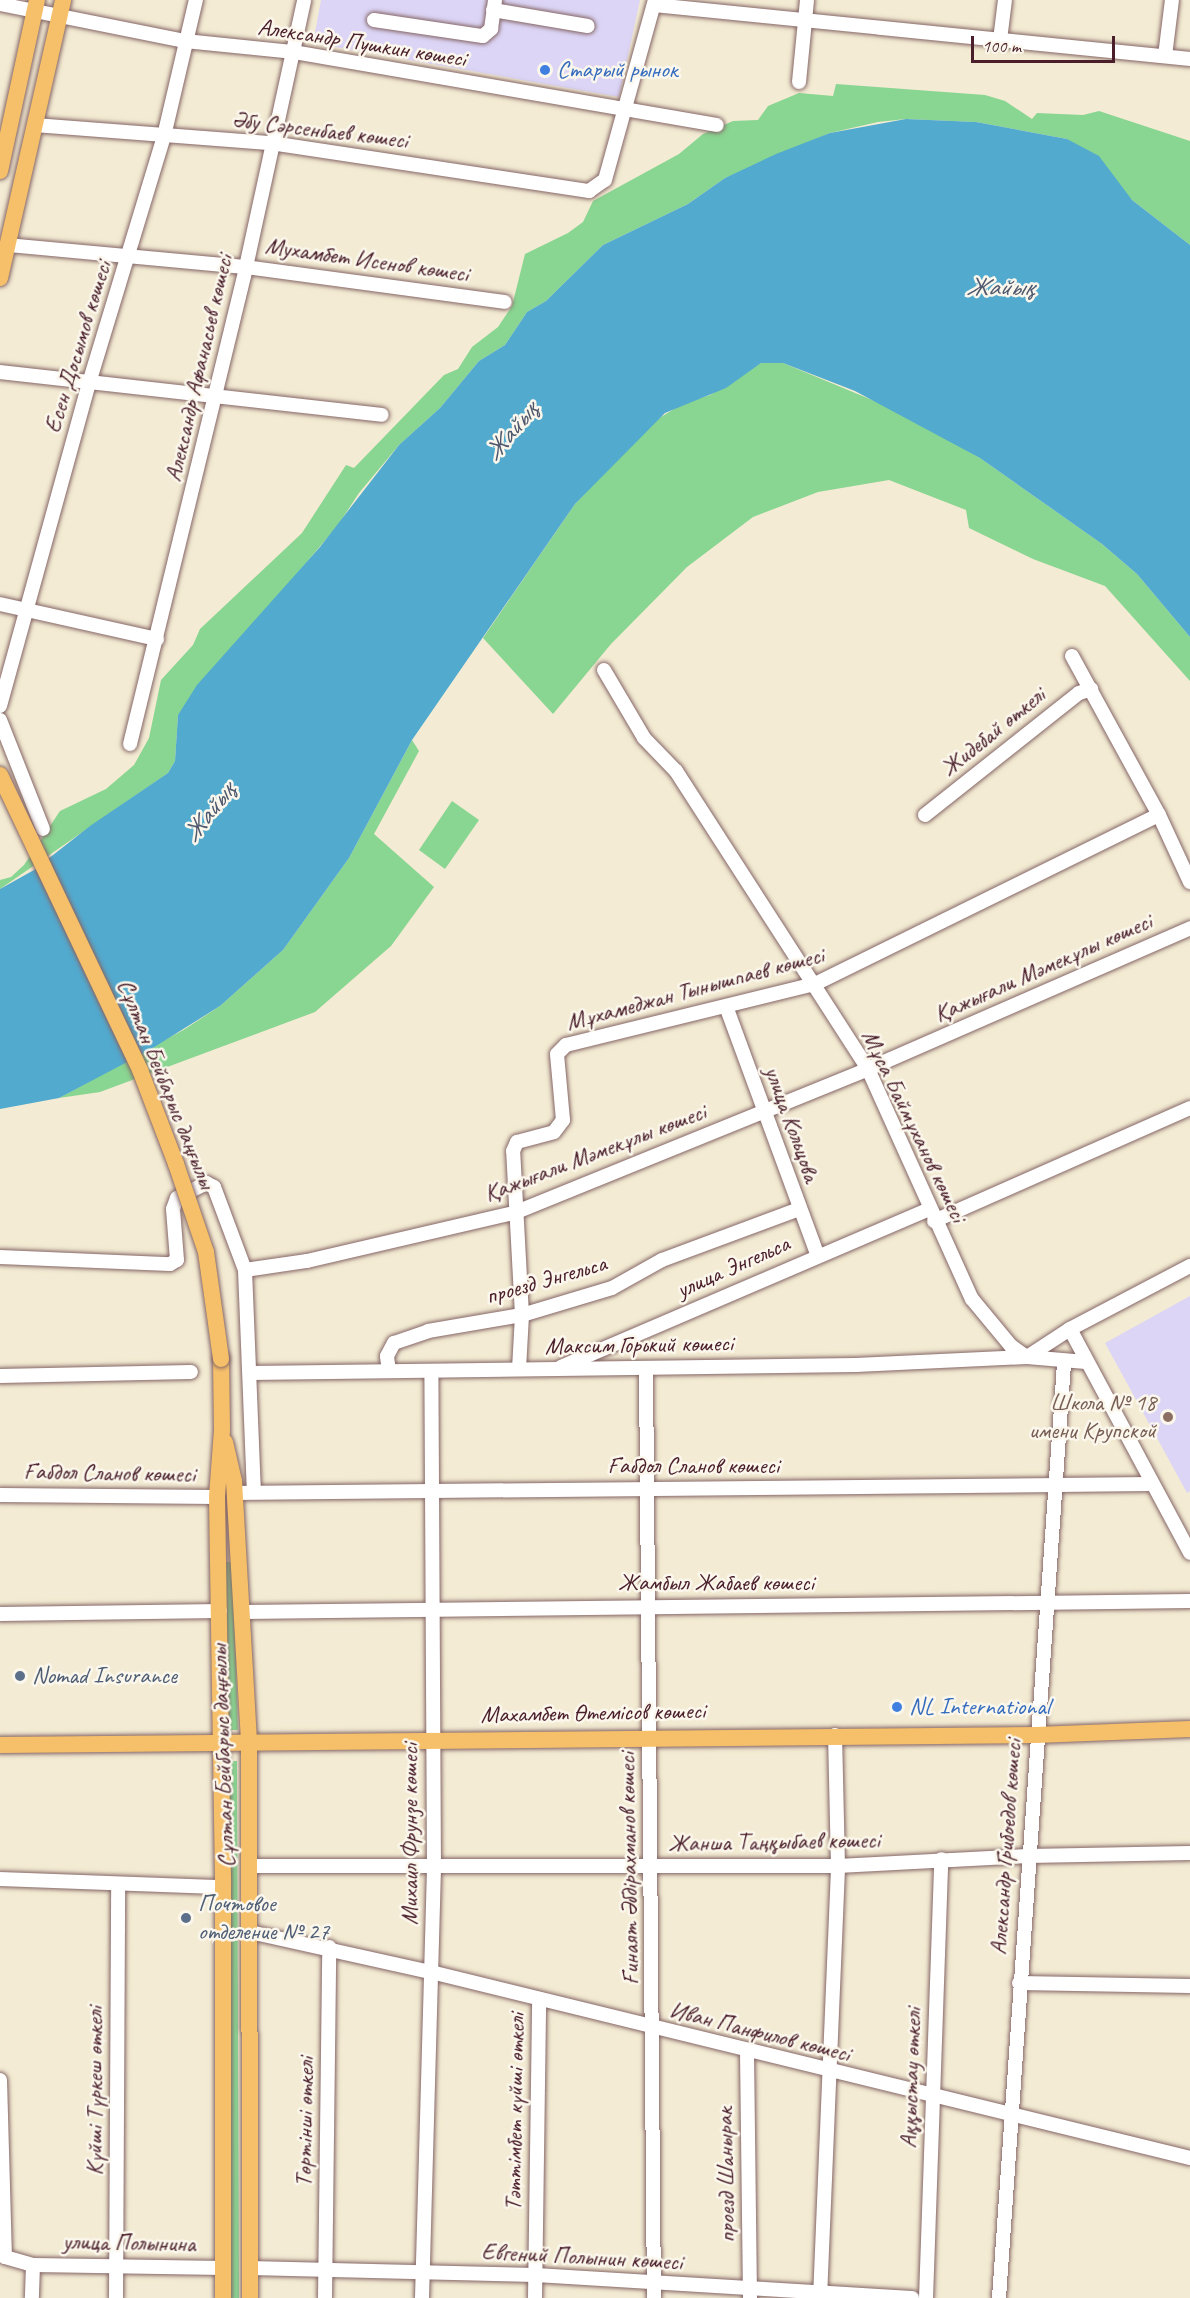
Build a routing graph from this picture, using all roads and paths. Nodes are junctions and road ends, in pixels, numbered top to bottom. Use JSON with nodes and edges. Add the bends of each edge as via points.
{"nodes":[{"id":1,"x":63,"y":0,"type":"edge"},
{"id":2,"x":196,"y":0,"type":"edge"},
{"id":3,"x":304,"y":0,"type":"edge"},
{"id":4,"x":807,"y":0,"type":"edge"},
{"id":5,"x":1005,"y":0,"type":"edge"},
{"id":6,"x":1172,"y":0,"type":"edge"},
{"id":7,"x":654,"y":3,"type":"edge"},
{"id":8,"x":0,"y":4,"type":"edge"},
{"id":9,"x":35,"y":5,"type":"edge"},
{"id":10,"x":494,"y":5,"type":"edge"},
{"id":11,"x":59,"y":17,"type":"junction"},
{"id":12,"x":374,"y":20,"type":"dead end"},
{"id":13,"x":806,"y":21,"type":"junction"},
{"id":14,"x":588,"y":26,"type":"dead end"},
{"id":15,"x":1000,"y":40,"type":"junction"},
{"id":16,"x":185,"y":41,"type":"junction"},
{"id":17,"x":294,"y":52,"type":"junction"},
{"id":18,"x":1165,"y":56,"type":"junction"},
{"id":19,"x":1190,"y":59,"type":"edge"},
{"id":20,"x":799,"y":82,"type":"dead end"},
{"id":21,"x":624,"y":110,"type":"junction"},
{"id":22,"x":5,"y":119,"type":"edge"},
{"id":23,"x":35,"y":124,"type":"junction"},
{"id":24,"x":717,"y":125,"type":"dead end"},
{"id":25,"x":164,"y":136,"type":"junction"},
{"id":26,"x":271,"y":143,"type":"junction"},
{"id":27,"x":0,"y":171,"type":"edge"},
{"id":28,"x":8,"y":245,"type":"junction"},
{"id":29,"x":129,"y":259,"type":"junction"},
{"id":30,"x":246,"y":267,"type":"junction"},
{"id":31,"x":0,"y":278,"type":"edge"},
{"id":32,"x":505,"y":302,"type":"dead end"},
{"id":33,"x":0,"y":372,"type":"edge"},
{"id":34,"x":89,"y":383,"type":"junction"},
{"id":35,"x":216,"y":396,"type":"junction"},
{"id":36,"x":382,"y":415,"type":"dead end"},
{"id":37,"x":0,"y":604,"type":"edge"},
{"id":38,"x":25,"y":611,"type":"junction"},
{"id":39,"x":157,"y":639,"type":"junction"},
{"id":40,"x":1072,"y":656,"type":"dead end"},
{"id":41,"x":604,"y":670,"type":"dead end"},
{"id":42,"x":1091,"y":689,"type":"junction"},
{"id":43,"x":0,"y":706,"type":"edge"},
{"id":44,"x":0,"y":725,"type":"edge"},
{"id":45,"x":130,"y":744,"type":"dead end"},
{"id":46,"x":0,"y":775,"type":"edge"},
{"id":47,"x":925,"y":815,"type":"dead end"},
{"id":48,"x":1159,"y":815,"type":"junction"},
{"id":49,"x":44,"y":829,"type":"dead end"},
{"id":50,"x":1190,"y":882,"type":"edge"},
{"id":51,"x":1190,"y":928,"type":"edge"},
{"id":52,"x":815,"y":984,"type":"junction"},
{"id":53,"x":727,"y":1009,"type":"junction"},
{"id":54,"x":868,"y":1070,"type":"junction"},
{"id":55,"x":1190,"y":1108,"type":"edge"},
{"id":56,"x":764,"y":1112,"type":"junction"},
{"id":57,"x":799,"y":1209,"type":"junction"},
{"id":58,"x":513,"y":1213,"type":"junction"},
{"id":59,"x":932,"y":1215,"type":"junction"},
{"id":60,"x":817,"y":1254,"type":"junction"},
{"id":61,"x":0,"y":1257,"type":"edge"},
{"id":62,"x":1190,"y":1266,"type":"edge"},
{"id":63,"x":245,"y":1270,"type":"junction"},
{"id":64,"x":522,"y":1315,"type":"junction"},
{"id":65,"x":1070,"y":1329,"type":"junction"},
{"id":66,"x":1027,"y":1358,"type":"junction"},
{"id":67,"x":1086,"y":1362,"type":"junction"},
{"id":68,"x":1064,"y":1363,"type":"junction"},
{"id":69,"x":646,"y":1368,"type":"junction"},
{"id":70,"x":519,"y":1369,"type":"junction"},
{"id":71,"x":556,"y":1369,"type":"junction"},
{"id":72,"x":389,"y":1371,"type":"junction"},
{"id":73,"x":431,"y":1371,"type":"junction"},
{"id":74,"x":191,"y":1372,"type":"dead end"},
{"id":75,"x":251,"y":1373,"type":"junction"},
{"id":76,"x":0,"y":1376,"type":"edge"},
{"id":77,"x":222,"y":1430,"type":"junction"},
{"id":78,"x":1151,"y":1484,"type":"junction"},
{"id":79,"x":1055,"y":1486,"type":"junction"},
{"id":80,"x":647,"y":1488,"type":"junction"},
{"id":81,"x":432,"y":1490,"type":"junction"},
{"id":82,"x":254,"y":1492,"type":"junction"},
{"id":83,"x":234,"y":1493,"type":"junction"},
{"id":84,"x":0,"y":1495,"type":"edge"},
{"id":85,"x":218,"y":1497,"type":"junction"},
{"id":86,"x":1190,"y":1553,"type":"edge"},
{"id":87,"x":1190,"y":1602,"type":"edge"},
{"id":88,"x":1046,"y":1604,"type":"junction"},
{"id":89,"x":648,"y":1605,"type":"junction"},
{"id":90,"x":433,"y":1609,"type":"junction"},
{"id":91,"x":220,"y":1611,"type":"junction"},
{"id":92,"x":242,"y":1612,"type":"junction"},
{"id":93,"x":0,"y":1614,"type":"edge"},
{"id":94,"x":1188,"y":1728,"type":"edge"},
{"id":95,"x":1036,"y":1735,"type":"junction"},
{"id":96,"x":650,"y":1736,"type":"junction"},
{"id":97,"x":836,"y":1736,"type":"junction"},
{"id":98,"x":434,"y":1739,"type":"junction"},
{"id":99,"x":222,"y":1742,"type":"junction"},
{"id":100,"x":249,"y":1743,"type":"junction"},
{"id":101,"x":0,"y":1745,"type":"edge"},
{"id":102,"x":1190,"y":1853,"type":"edge"},
{"id":103,"x":1028,"y":1856,"type":"junction"},
{"id":104,"x":941,"y":1859,"type":"junction"},
{"id":105,"x":250,"y":1866,"type":"junction"},
{"id":106,"x":651,"y":1866,"type":"junction"},
{"id":107,"x":838,"y":1866,"type":"junction"},
{"id":108,"x":434,"y":1869,"type":"junction"},
{"id":109,"x":0,"y":1879,"type":"edge"},
{"id":110,"x":118,"y":1885,"type":"junction"},
{"id":111,"x":224,"y":1887,"type":"junction"},
{"id":112,"x":250,"y":1932,"type":"junction"},
{"id":113,"x":329,"y":1947,"type":"junction"},
{"id":114,"x":431,"y":1972,"type":"junction"},
{"id":115,"x":1019,"y":1983,"type":"junction"},
{"id":116,"x":1190,"y":1986,"type":"edge"},
{"id":117,"x":539,"y":1999,"type":"junction"},
{"id":118,"x":653,"y":2029,"type":"junction"},
{"id":119,"x":747,"y":2052,"type":"junction"},
{"id":120,"x":832,"y":2072,"type":"junction"},
{"id":121,"x":0,"y":2080,"type":"edge"},
{"id":122,"x":933,"y":2097,"type":"junction"},
{"id":123,"x":1011,"y":2114,"type":"junction"},
{"id":124,"x":1190,"y":2158,"type":"edge"},
{"id":125,"x":33,"y":2265,"type":"junction"},
{"id":126,"x":117,"y":2265,"type":"junction"},
{"id":127,"x":224,"y":2268,"type":"junction"},
{"id":128,"x":250,"y":2268,"type":"junction"},
{"id":129,"x":325,"y":2270,"type":"junction"},
{"id":130,"x":423,"y":2272,"type":"junction"},
{"id":131,"x":535,"y":2275,"type":"junction"},
{"id":132,"x":654,"y":2282,"type":"junction"},
{"id":133,"x":750,"y":2293,"type":"edge"},
{"id":134,"x":821,"y":2295,"type":"edge"},
{"id":135,"x":32,"y":2298,"type":"edge"},
{"id":136,"x":116,"y":2298,"type":"edge"},
{"id":137,"x":224,"y":2298,"type":"edge"},
{"id":138,"x":250,"y":2298,"type":"edge"},
{"id":139,"x":325,"y":2298,"type":"edge"},
{"id":140,"x":422,"y":2298,"type":"edge"},
{"id":141,"x":535,"y":2298,"type":"edge"},
{"id":142,"x":654,"y":2298,"type":"edge"},
{"id":143,"x":912,"y":2298,"type":"edge"},
{"id":144,"x":926,"y":2298,"type":"edge"},
{"id":145,"x":999,"y":2298,"type":"edge"}],
"edges":[{"from":1,"to":11,"type":"main road"},
{"from":2,"to":16,"type":"street","name":"Есен Досымов көшесі"},
{"from":3,"to":17,"type":"street","name":"Александр Афанасьев көшесі"},
{"from":4,"to":13,"type":"street"},
{"from":5,"to":15,"type":"street"},
{"from":6,"to":18,"type":"street"},
{"from":7,"to":13,"type":"street"},
{"from":7,"to":21,"type":"street"},
{"from":8,"to":9,"type":"street","name":"Александр Пушкин көшесі"},
{"from":9,"to":11,"type":"street","name":"Александр Пушкин көшесі"},
{"from":9,"to":22,"type":"main road"},
{"from":10,"to":12,"type":"street","via":[[491,29],[483,36]]},
{"from":10,"to":14,"type":"street"},
{"from":11,"to":16,"type":"street","name":"Александр Пушкин көшесі"},
{"from":11,"to":23,"type":"main road"},
{"from":13,"to":15,"type":"street"},
{"from":13,"to":20,"type":"street"},
{"from":15,"to":18,"type":"street"},
{"from":16,"to":17,"type":"street","name":"Александр Пушкин көшесі"},
{"from":16,"to":25,"type":"street","name":"Есен Досымов көшесі"},
{"from":17,"to":21,"type":"street","name":"Александр Пушкин көшесі"},
{"from":17,"to":26,"type":"street","name":"Александр Афанасьев көшесі"},
{"from":18,"to":19,"type":"street"},
{"from":21,"to":24,"type":"street","name":"Александр Пушкин көшесі"},
{"from":21,"to":26,"type":"street","name":"Әбу Сәрсенбаев көшесі","via":[[605,180],[589,191]]},
{"from":22,"to":27,"type":"main road"},
{"from":23,"to":25,"type":"street","name":"Әбу Сәрсенбаев көшесі"},
{"from":23,"to":28,"type":"main road"},
{"from":25,"to":26,"type":"street","name":"Әбу Сәрсенбаев көшесі"},
{"from":25,"to":29,"type":"street","name":"Есен Досымов көшесі"},
{"from":26,"to":30,"type":"street","name":"Александр Афанасьев көшесі"},
{"from":28,"to":29,"type":"street","name":"Мухамбет Исенов көшесі"},
{"from":28,"to":31,"type":"main road"},
{"from":29,"to":30,"type":"street","name":"Мухамбет Исенов көшесі"},
{"from":29,"to":34,"type":"street","name":"Есен Досымов көшесі"},
{"from":30,"to":32,"type":"street","name":"Мухамбет Исенов көшесі"},
{"from":30,"to":35,"type":"street","name":"Александр Афанасьев көшесі"},
{"from":33,"to":34,"type":"street"},
{"from":34,"to":35,"type":"street"},
{"from":34,"to":38,"type":"street","name":"Есен Досымов көшесі"},
{"from":35,"to":36,"type":"street"},
{"from":35,"to":39,"type":"street","name":"Александр Афанасьев көшесі"},
{"from":37,"to":38,"type":"street"},
{"from":38,"to":39,"type":"street"},
{"from":38,"to":43,"type":"street","name":"Есен Досымов көшесі"},
{"from":39,"to":45,"type":"street","name":"Александр Афанасьев көшесі"},
{"from":40,"to":42,"type":"street"},
{"from":41,"to":52,"type":"street","name":"Мұса Баймұханов көшесі","via":[[644,738],[676,771]]},
{"from":42,"to":47,"type":"street","name":"Жидебай өткелі","via":[[1079,693]]},
{"from":42,"to":48,"type":"street"},
{"from":44,"to":49,"type":"street"},
{"from":46,"to":77,"type":"main road","name":"Сұлтан Бейбарыс даңғылы","bridge":true,"via":[[140,1070],[206,1252],[221,1359]]},
{"from":48,"to":50,"type":"street"},
{"from":48,"to":52,"type":"street","name":"Мұхамеджан Тынышпаев көшесі"},
{"from":51,"to":54,"type":"street","name":"Қажығали Мәмекұлы көшесі"},
{"from":52,"to":53,"type":"street","name":"Мұхамеджан Тынышпаев көшесі"},
{"from":52,"to":54,"type":"street","name":"Мұса Баймұханов көшесі"},
{"from":53,"to":56,"type":"street","name":"улица Кольцова"},
{"from":53,"to":58,"type":"street","name":"Мұхамеджан Тынышпаев көшесі","via":[[566,1045],[557,1054],[563,1120],[554,1132],[517,1142],[513,1151]]},
{"from":54,"to":56,"type":"street","name":"Қажығали Мәмекұлы көшесі"},
{"from":54,"to":59,"type":"street","name":"Мұса Баймұханов көшесі"},
{"from":55,"to":59,"type":"street","name":"улица Энгельса"},
{"from":56,"to":57,"type":"street","name":"улица Кольцова"},
{"from":56,"to":58,"type":"street","name":"Қажығали Мәмекұлы көшесі"},
{"from":57,"to":60,"type":"street","name":"улица Кольцова"},
{"from":57,"to":64,"type":"street","name":"проезд Энгельса","via":[[662,1260],[612,1288]]},
{"from":58,"to":63,"type":"street","name":"Қажығали Мәмекұлы көшесі","via":[[307,1261]]},
{"from":58,"to":64,"type":"street","name":"Мұхамеджан Тынышпаев көшесі"},
{"from":59,"to":60,"type":"street","name":"улица Энгельса"},
{"from":59,"to":66,"type":"street","name":"Мұса Баймұханов көшесі","via":[[972,1299],[1011,1346]]},
{"from":60,"to":71,"type":"street","name":"улица Энгельса"},
{"from":61,"to":63,"type":"street","via":[[170,1264],[177,1260],[173,1209],[177,1198],[206,1183],[214,1187]]},
{"from":62,"to":65,"type":"street"},
{"from":63,"to":75,"type":"street"},
{"from":64,"to":70,"type":"street","name":"Мұхамеджан Тынышпаев көшесі"},
{"from":64,"to":72,"type":"street","name":"проезд Энгельса","via":[[428,1331],[394,1343],[387,1356]]},
{"from":65,"to":66,"type":"street"},
{"from":65,"to":67,"type":"street"},
{"from":66,"to":68,"type":"street","name":"Максим Горький көшесі"},
{"from":66,"to":69,"type":"street","name":"Максим Горький көшесі"},
{"from":67,"to":68,"type":"street","name":"Максим Горький көшесі"},
{"from":67,"to":78,"type":"street"},
{"from":68,"to":79,"type":"street","name":"Александр Грибоедов көшесі"},
{"from":69,"to":71,"type":"street","name":"Максим Горький көшесі"},
{"from":69,"to":80,"type":"street","name":"Ғинаят Әбдірахманов көшесі"},
{"from":70,"to":71,"type":"street","name":"Максим Горький көшесі"},
{"from":70,"to":73,"type":"street","name":"Максим Горький көшесі"},
{"from":72,"to":73,"type":"street","name":"Максим Горький көшесі"},
{"from":72,"to":75,"type":"street","name":"Максим Горький көшесі"},
{"from":73,"to":81,"type":"street","name":"Михаил Фрунзе көшесі"},
{"from":74,"to":76,"type":"street"},
{"from":75,"to":82,"type":"street"},
{"from":77,"to":83,"type":"main road","name":"Сұлтан Бейбарыс даңғылы"},
{"from":77,"to":85,"type":"main road","name":"Сұлтан Бейбарыс даңғылы"},
{"from":78,"to":79,"type":"street","name":"Ғабдол Сланов көшесі"},
{"from":78,"to":86,"type":"street"},
{"from":79,"to":80,"type":"street","name":"Ғабдол Сланов көшесі"},
{"from":79,"to":88,"type":"street","name":"Александр Грибоедов көшесі"},
{"from":80,"to":81,"type":"street","name":"Ғабдол Сланов көшесі"},
{"from":80,"to":89,"type":"street","name":"Ғинаят Әбдірахманов көшесі"},
{"from":81,"to":82,"type":"street","name":"Ғабдол Сланов көшесі"},
{"from":81,"to":90,"type":"street","name":"Михаил Фрунзе көшесі"},
{"from":82,"to":83,"type":"street","name":"Ғабдол Сланов көшесі"},
{"from":83,"to":92,"type":"main road","name":"Сұлтан Бейбарыс даңғылы"},
{"from":84,"to":85,"type":"street","name":"Ғабдол Сланов көшесі"},
{"from":85,"to":91,"type":"main road","name":"Сұлтан Бейбарыс даңғылы"},
{"from":87,"to":88,"type":"street","name":"Жамбыл Жабаев көшесі"},
{"from":88,"to":89,"type":"street","name":"Жамбыл Жабаев көшесі"},
{"from":88,"to":95,"type":"street","name":"Александр Грибоедов көшесі"},
{"from":89,"to":90,"type":"street","name":"Жамбыл Жабаев көшесі"},
{"from":89,"to":96,"type":"street","name":"Ғинаят Әбдірахманов көшесі"},
{"from":90,"to":92,"type":"street","name":"Жамбыл Жабаев көшесі"},
{"from":90,"to":98,"type":"street","name":"Михаил Фрунзе көшесі"},
{"from":91,"to":93,"type":"street"},
{"from":91,"to":99,"type":"main road","name":"Сұлтан Бейбарыс даңғылы"},
{"from":92,"to":100,"type":"main road","name":"Сұлтан Бейбарыс даңғылы"},
{"from":94,"to":95,"type":"main road","name":"Махамбет Өтемісов көшесі"},
{"from":95,"to":97,"type":"main road","name":"Махамбет Өтемісов көшесі"},
{"from":95,"to":103,"type":"street","name":"Александр Грибоедов көшесі"},
{"from":96,"to":97,"type":"main road","name":"Махамбет Өтемісов көшесі"},
{"from":96,"to":98,"type":"main road","name":"Махамбет Өтемісов көшесі"},
{"from":96,"to":106,"type":"street","name":"Ғинаят Әбдірахманов көшесі"},
{"from":97,"to":107,"type":"street"},
{"from":98,"to":100,"type":"main road","name":"Махамбет Өтемісов көшесі"},
{"from":98,"to":108,"type":"street","name":"Михаил Фрунзе көшесі"},
{"from":99,"to":100,"type":"main road","name":"Махамбет Өтемісов көшесі"},
{"from":99,"to":101,"type":"main road","name":"Махамбет Өтемісов көшесі"},
{"from":99,"to":111,"type":"main road","name":"Сұлтан Бейбарыс даңғылы"},
{"from":100,"to":105,"type":"main road","name":"Сұлтан Бейбарыс даңғылы"},
{"from":102,"to":103,"type":"street","name":"Жанша Таңқыбаев көшесі"},
{"from":103,"to":104,"type":"street","name":"Жанша Таңқыбаев көшесі"},
{"from":103,"to":115,"type":"street","name":"Александр Грибоедов көшесі"},
{"from":104,"to":107,"type":"street","name":"Жанша Таңқыбаев көшесі"},
{"from":104,"to":122,"type":"street","name":"Аққыстау өткелі"},
{"from":105,"to":108,"type":"street","name":"Жанша Таңқыбаев көшесі"},
{"from":105,"to":112,"type":"main road","name":"Сұлтан Бейбарыс даңғылы"},
{"from":106,"to":107,"type":"street","name":"Жанша Таңқыбаев көшесі"},
{"from":106,"to":108,"type":"street","name":"Жанша Таңқыбаев көшесі"},
{"from":106,"to":118,"type":"street","name":"Ғинаят Әбдірахманов көшесі"},
{"from":107,"to":120,"type":"street"},
{"from":108,"to":114,"type":"street","name":"Михаил Фрунзе көшесі"},
{"from":109,"to":110,"type":"street"},
{"from":110,"to":111,"type":"street"},
{"from":110,"to":126,"type":"street","name":"Күйші Түркеш өткелі"},
{"from":111,"to":127,"type":"main road","name":"Сұлтан Бейбарыс даңғылы"},
{"from":112,"to":113,"type":"street","name":"Иван Панфилов көшесі"},
{"from":112,"to":128,"type":"main road","name":"Сұлтан Бейбарыс даңғылы"},
{"from":113,"to":114,"type":"street","name":"Иван Панфилов көшесі"},
{"from":113,"to":129,"type":"street","name":"Төртінші өткелі"},
{"from":114,"to":117,"type":"street","name":"Иван Панфилов көшесі"},
{"from":114,"to":130,"type":"street","name":"Михаил Фрунзе көшесі"},
{"from":115,"to":116,"type":"street"},
{"from":115,"to":123,"type":"street","name":"Александр Грибоедов көшесі"},
{"from":117,"to":118,"type":"street","name":"Иван Панфилов көшесі"},
{"from":117,"to":131,"type":"street","name":"Тәттімбет күйші өткелі"},
{"from":118,"to":119,"type":"street","name":"Иван Панфилов көшесі"},
{"from":118,"to":132,"type":"street","name":"Ғинаят Әбдірахманов көшесі"},
{"from":119,"to":120,"type":"street","name":"Иван Панфилов көшесі"},
{"from":119,"to":133,"type":"street","name":"проезд Шанырак"},
{"from":120,"to":122,"type":"street","name":"Иван Панфилов көшесі"},
{"from":120,"to":134,"type":"street"},
{"from":121,"to":125,"type":"street","name":"улица Полынина","via":[[5,2256]]},
{"from":122,"to":123,"type":"street","name":"Иван Панфилов көшесі"},
{"from":122,"to":144,"type":"street","name":"Аққыстау өткелі"},
{"from":123,"to":124,"type":"street","name":"Иван Панфилов көшесі"},
{"from":123,"to":145,"type":"street","name":"Александр Грибоедов көшесі"},
{"from":125,"to":126,"type":"street","name":"улица Полынина"},
{"from":125,"to":135,"type":"street"},
{"from":126,"to":127,"type":"street","name":"улица Полынина"},
{"from":126,"to":136,"type":"street","name":"Күйші Түркеш өткелі"},
{"from":127,"to":137,"type":"main road","name":"Сұлтан Бейбарыс даңғылы"},
{"from":128,"to":129,"type":"street","name":"Евгений Полынин көшесі"},
{"from":128,"to":138,"type":"main road","name":"Сұлтан Бейбарыс даңғылы"},
{"from":129,"to":130,"type":"street","name":"Евгений Полынин көшесі"},
{"from":129,"to":139,"type":"street","name":"Төртінші өткелі"},
{"from":130,"to":131,"type":"street","name":"Евгений Полынин көшесі"},
{"from":130,"to":140,"type":"street","name":"Михаил Фрунзе көшесі"},
{"from":131,"to":132,"type":"street","name":"Евгений Полынин көшесі"},
{"from":131,"to":141,"type":"street","name":"Тәттімбет күйші өткелі"},
{"from":132,"to":133,"type":"street","name":"Евгений Полынин көшесі"},
{"from":132,"to":142,"type":"street","name":"Ғинаят Әбдірахманов көшесі"},
{"from":133,"to":134,"type":"street","name":"Евгений Полынин көшесі"},
{"from":134,"to":143,"type":"street","name":"Евгений Полынин көшесі"}]}
